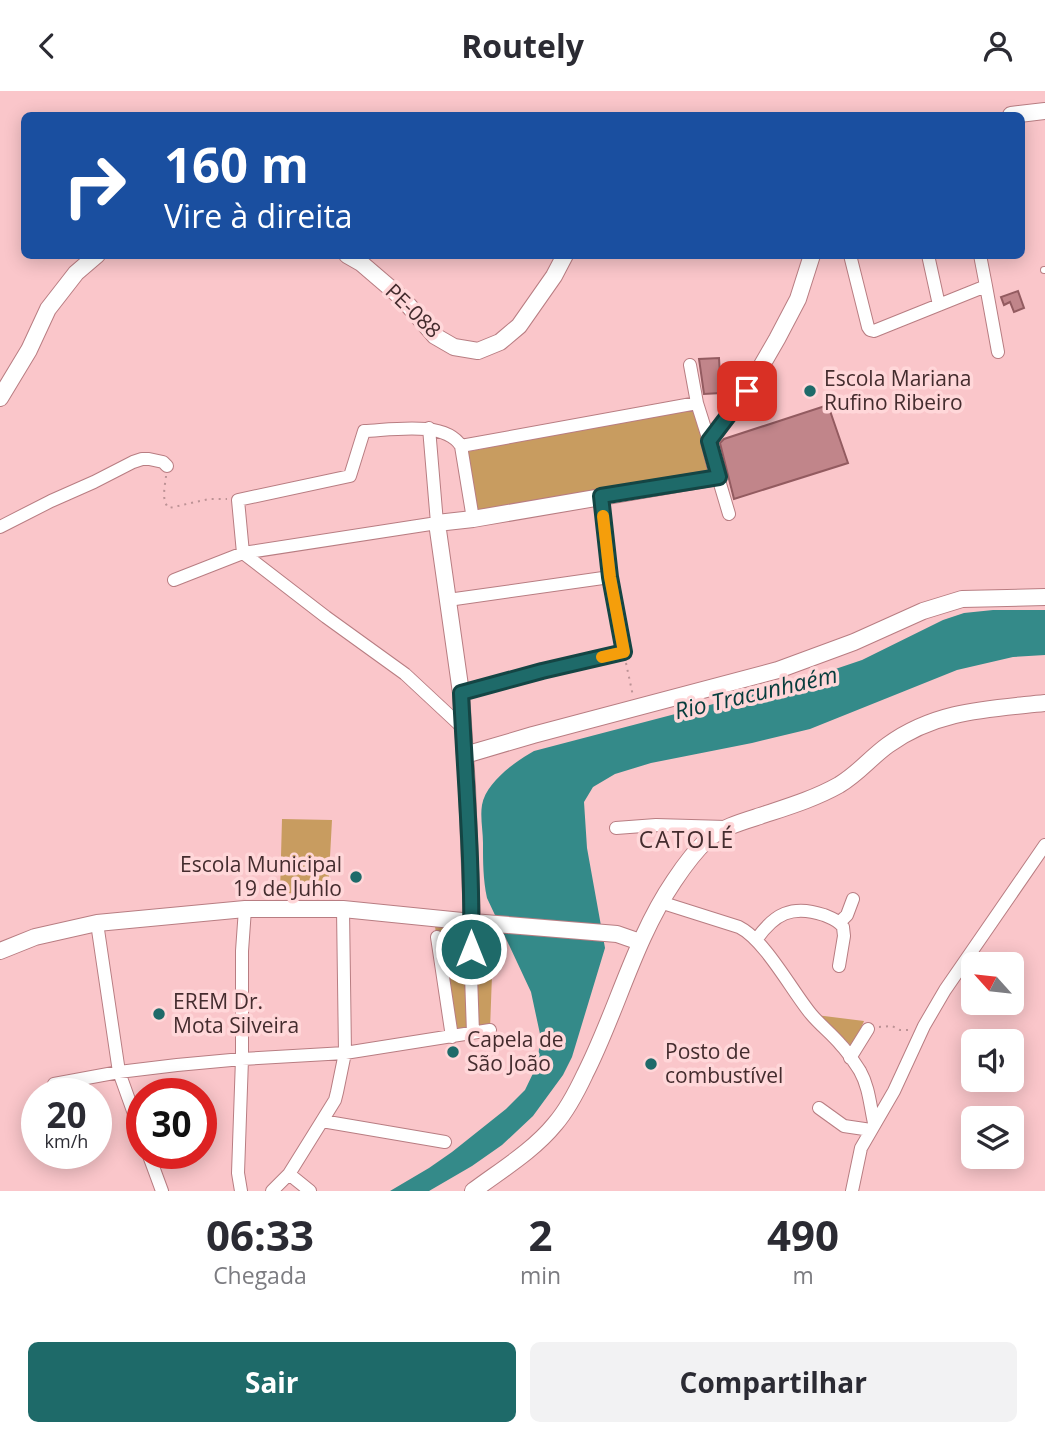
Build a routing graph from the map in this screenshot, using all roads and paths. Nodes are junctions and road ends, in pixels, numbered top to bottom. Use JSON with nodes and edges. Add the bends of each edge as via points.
{"nodes":[{"id":1,"x":1045,"y":111,"type":"edge"},
{"id":2,"x":1025,"y":113,"type":"edge"},
{"id":3,"x":92,"y":259,"type":"edge"},
{"id":4,"x":354,"y":259,"type":"edge"},
{"id":5,"x":563,"y":259,"type":"edge"},
{"id":6,"x":811,"y":259,"type":"edge"},
{"id":7,"x":851,"y":259,"type":"edge"},
{"id":8,"x":929,"y":259,"type":"edge"},
{"id":9,"x":981,"y":259,"type":"edge"},
{"id":10,"x":986,"y":286,"type":"junction"},
{"id":11,"x":939,"y":305,"type":"junction"},
{"id":12,"x":998,"y":352,"type":"dead end"},
{"id":13,"x":690,"y":365,"type":"dead end"},
{"id":14,"x":0,"y":398,"type":"edge"},
{"id":15,"x":697,"y":403,"type":"junction"},
{"id":16,"x":429,"y":428,"type":"junction"},
{"id":17,"x":709,"y":441,"type":"junction"},
{"id":18,"x":461,"y":446,"type":"junction"},
{"id":19,"x":167,"y":466,"type":"joint"},
{"id":20,"x":719,"y":477,"type":"junction"},
{"id":21,"x":601,"y":496,"type":"junction"},
{"id":22,"x":238,"y":500,"type":"junction"},
{"id":23,"x":729,"y":514,"type":"dead end"},
{"id":24,"x":473,"y":519,"type":"junction"},
{"id":25,"x":437,"y":523,"type":"junction"},
{"id":26,"x":0,"y":527,"type":"edge"},
{"id":27,"x":243,"y":553,"type":"junction"},
{"id":28,"x":610,"y":577,"type":"junction"},
{"id":29,"x":174,"y":580,"type":"dead end"},
{"id":30,"x":1045,"y":597,"type":"edge"},
{"id":31,"x":448,"y":600,"type":"junction"},
{"id":32,"x":624,"y":652,"type":"junction"},
{"id":33,"x":461,"y":693,"type":"junction"},
{"id":34,"x":1045,"y":703,"type":"edge"},
{"id":35,"x":636,"y":708,"type":"junction"},
{"id":36,"x":463,"y":728,"type":"junction"},
{"id":37,"x":465,"y":755,"type":"junction"},
{"id":38,"x":726,"y":827,"type":"junction"},
{"id":39,"x":616,"y":828,"type":"dead end"},
{"id":40,"x":1045,"y":845,"type":"edge"},
{"id":41,"x":853,"y":899,"type":"dead end"},
{"id":42,"x":660,"y":902,"type":"junction"},
{"id":43,"x":343,"y":908,"type":"junction"},
{"id":44,"x":245,"y":909,"type":"junction"},
{"id":45,"x":477,"y":922,"type":"junction"},
{"id":46,"x":97,"y":923,"type":"junction"},
{"id":47,"x":839,"y":923,"type":"junction"},
{"id":48,"x":438,"y":937,"type":"dead end"},
{"id":49,"x":756,"y":940,"type":"junction"},
{"id":50,"x":640,"y":942,"type":"junction"},
{"id":51,"x":0,"y":951,"type":"edge"},
{"id":52,"x":839,"y":966,"type":"dead end"},
{"id":53,"x":867,"y":1029,"type":"joint"},
{"id":54,"x":489,"y":1030,"type":"dead end"},
{"id":55,"x":911,"y":1030,"type":"dead end"},
{"id":56,"x":473,"y":1034,"type":"junction"},
{"id":57,"x":452,"y":1037,"type":"junction"},
{"id":58,"x":345,"y":1053,"type":"junction"},
{"id":59,"x":850,"y":1058,"type":"junction"},
{"id":60,"x":242,"y":1059,"type":"junction"},
{"id":61,"x":119,"y":1072,"type":"junction"},
{"id":62,"x":86,"y":1078,"type":"edge"},
{"id":63,"x":126,"y":1091,"type":"edge"},
{"id":64,"x":819,"y":1108,"type":"dead end"},
{"id":65,"x":322,"y":1121,"type":"junction"},
{"id":66,"x":873,"y":1126,"type":"junction"},
{"id":67,"x":445,"y":1142,"type":"dead end"},
{"id":68,"x":154,"y":1169,"type":"edge"},
{"id":69,"x":289,"y":1174,"type":"junction"},
{"id":70,"x":162,"y":1191,"type":"edge"},
{"id":71,"x":240,"y":1191,"type":"edge"},
{"id":72,"x":272,"y":1191,"type":"edge"},
{"id":73,"x":310,"y":1191,"type":"edge"},
{"id":74,"x":473,"y":1191,"type":"edge"},
{"id":75,"x":852,"y":1191,"type":"edge"}],
"edges":[{"from":1,"to":2,"type":"street"},
{"from":3,"to":14,"type":"street","via":[[48,309]]},
{"from":4,"to":5,"type":"street","name":"PE-088","via":[[403,299],[435,336],[454,347],[478,351],[500,342],[519,326]]},
{"from":6,"to":17,"type":"street","via":[[798,299],[777,339],[747,391]]},
{"from":7,"to":11,"type":"street","via":[[870,330]]},
{"from":8,"to":11,"type":"street"},
{"from":9,"to":10,"type":"street"},
{"from":10,"to":11,"type":"street"},
{"from":10,"to":12,"type":"street"},
{"from":13,"to":15,"type":"street"},
{"from":15,"to":17,"type":"street"},
{"from":15,"to":18,"type":"street"},
{"from":16,"to":18,"type":"street","via":[[453,437]]},
{"from":16,"to":22,"type":"street","via":[[364,431],[350,476]]},
{"from":16,"to":25,"type":"street"},
{"from":17,"to":20,"type":"street"},
{"from":18,"to":24,"type":"street"},
{"from":19,"to":22,"type":"path","via":[[164,500],[169,508],[209,499]]},
{"from":19,"to":26,"type":"street","via":[[149,459],[133,462]]},
{"from":20,"to":21,"type":"street"},
{"from":20,"to":23,"type":"street"},
{"from":21,"to":24,"type":"street"},
{"from":21,"to":28,"type":"street"},
{"from":22,"to":27,"type":"street"},
{"from":24,"to":25,"type":"street"},
{"from":25,"to":27,"type":"street"},
{"from":25,"to":31,"type":"street"},
{"from":27,"to":29,"type":"street"},
{"from":27,"to":36,"type":"street","via":[[405,674]]},
{"from":28,"to":31,"type":"street"},
{"from":28,"to":32,"type":"street"},
{"from":30,"to":35,"type":"street","via":[[962,599],[778,670]]},
{"from":31,"to":33,"type":"street"},
{"from":32,"to":33,"type":"street"},
{"from":32,"to":35,"type":"path"},
{"from":33,"to":36,"type":"street"},
{"from":34,"to":38,"type":"street","via":[[937,719],[887,746],[837,786]]},
{"from":35,"to":37,"type":"street"},
{"from":36,"to":37,"type":"street"},
{"from":37,"to":45,"type":"street"},
{"from":38,"to":39,"type":"street","via":[[656,824]]},
{"from":38,"to":42,"type":"street","via":[[695,852]]},
{"from":40,"to":66,"type":"street","via":[[945,990]]},
{"from":41,"to":47,"type":"street"},
{"from":42,"to":49,"type":"street","via":[[739,927]]},
{"from":42,"to":50,"type":"street"},
{"from":43,"to":44,"type":"street"},
{"from":43,"to":45,"type":"street"},
{"from":43,"to":58,"type":"street"},
{"from":44,"to":46,"type":"street"},
{"from":44,"to":60,"type":"street"},
{"from":45,"to":50,"type":"street","via":[[617,934]]},
{"from":45,"to":56,"type":"street","via":[[471,975]]},
{"from":46,"to":51,"type":"street","via":[[35,937]]},
{"from":46,"to":61,"type":"street"},
{"from":47,"to":49,"type":"street","via":[[797,910],[766,925]]},
{"from":47,"to":52,"type":"street","via":[[844,936]]},
{"from":48,"to":57,"type":"street"},
{"from":49,"to":59,"type":"street"},
{"from":50,"to":74,"type":"street","via":[[596,1054],[556,1124]]},
{"from":53,"to":55,"type":"path","via":[[892,1026]]},
{"from":53,"to":59,"type":"street"},
{"from":54,"to":56,"type":"street"},
{"from":56,"to":57,"type":"street"},
{"from":57,"to":58,"type":"street"},
{"from":58,"to":60,"type":"street"},
{"from":58,"to":65,"type":"street","via":[[335,1100]]},
{"from":59,"to":66,"type":"street","via":[[866,1085]]},
{"from":60,"to":61,"type":"street"},
{"from":60,"to":71,"type":"street"},
{"from":61,"to":62,"type":"street"},
{"from":61,"to":63,"type":"street"},
{"from":64,"to":66,"type":"street","via":[[844,1126]]},
{"from":65,"to":67,"type":"street"},
{"from":65,"to":69,"type":"street"},
{"from":66,"to":75,"type":"street","via":[[861,1147]]},
{"from":68,"to":70,"type":"street"},
{"from":69,"to":72,"type":"street"},
{"from":69,"to":73,"type":"street"}]}
